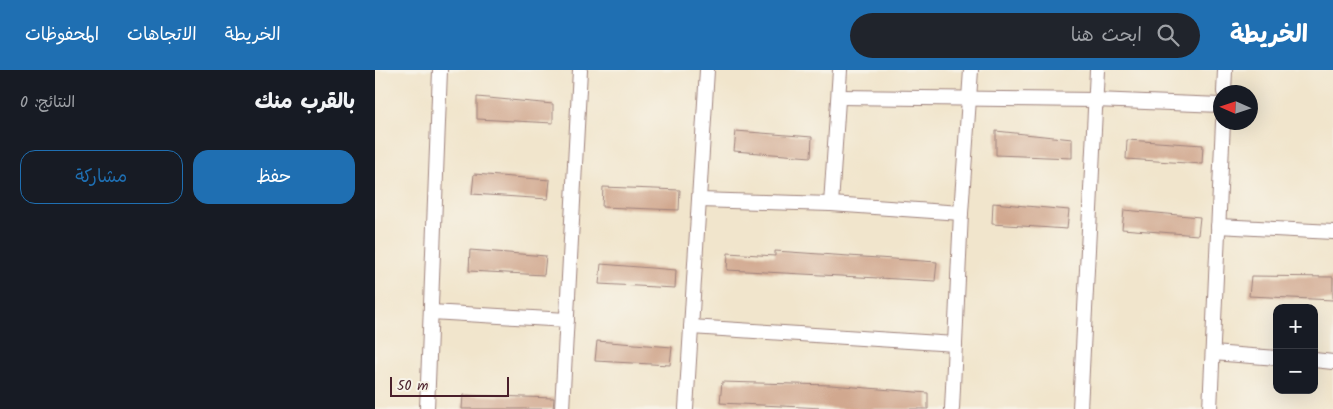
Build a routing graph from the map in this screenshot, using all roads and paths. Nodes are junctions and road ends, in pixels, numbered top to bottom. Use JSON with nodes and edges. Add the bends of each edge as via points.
{"nodes":[{"id":1,"x":440,"y":70,"type":"edge"},
{"id":2,"x":580,"y":70,"type":"edge"},
{"id":3,"x":707,"y":70,"type":"edge"},
{"id":4,"x":840,"y":70,"type":"edge"},
{"id":5,"x":971,"y":70,"type":"edge"},
{"id":6,"x":1097,"y":70,"type":"edge"},
{"id":7,"x":1225,"y":70,"type":"edge"},
{"id":8,"x":1224,"y":85,"type":"edge"},
{"id":9,"x":839,"y":97,"type":"junction"},
{"id":10,"x":969,"y":99,"type":"junction"},
{"id":11,"x":1095,"y":100,"type":"junction"},
{"id":12,"x":1213,"y":105,"type":"edge"},
{"id":13,"x":1223,"y":130,"type":"edge"},
{"id":14,"x":699,"y":200,"type":"junction"},
{"id":15,"x":831,"y":204,"type":"junction"},
{"id":16,"x":961,"y":213,"type":"junction"},
{"id":17,"x":1218,"y":226,"type":"junction"},
{"id":18,"x":1333,"y":232,"type":"edge"},
{"id":19,"x":431,"y":312,"type":"junction"},
{"id":20,"x":567,"y":320,"type":"junction"},
{"id":21,"x":691,"y":327,"type":"junction"},
{"id":22,"x":955,"y":344,"type":"junction"},
{"id":23,"x":1213,"y":353,"type":"junction"},
{"id":24,"x":1273,"y":358,"type":"edge"},
{"id":25,"x":1318,"y":360,"type":"edge"},
{"id":26,"x":1333,"y":362,"type":"edge"},
{"id":27,"x":427,"y":409,"type":"edge"},
{"id":28,"x":562,"y":409,"type":"edge"},
{"id":29,"x":686,"y":409,"type":"edge"},
{"id":30,"x":951,"y":409,"type":"edge"},
{"id":31,"x":1080,"y":409,"type":"edge"},
{"id":32,"x":1210,"y":409,"type":"edge"}],
"edges":[{"from":1,"to":19,"type":"street"},
{"from":2,"to":20,"type":"street"},
{"from":3,"to":14,"type":"street"},
{"from":4,"to":9,"type":"street"},
{"from":5,"to":10,"type":"street"},
{"from":6,"to":11,"type":"street"},
{"from":7,"to":8,"type":"street"},
{"from":9,"to":10,"type":"street"},
{"from":9,"to":15,"type":"street"},
{"from":10,"to":11,"type":"street"},
{"from":10,"to":16,"type":"street"},
{"from":11,"to":12,"type":"street"},
{"from":11,"to":31,"type":"street"},
{"from":13,"to":17,"type":"street"},
{"from":14,"to":15,"type":"street"},
{"from":14,"to":21,"type":"street"},
{"from":15,"to":16,"type":"street"},
{"from":16,"to":22,"type":"street"},
{"from":17,"to":18,"type":"street"},
{"from":17,"to":23,"type":"street"},
{"from":19,"to":20,"type":"street"},
{"from":19,"to":27,"type":"street"},
{"from":20,"to":28,"type":"street"},
{"from":21,"to":22,"type":"street"},
{"from":21,"to":29,"type":"street"},
{"from":22,"to":30,"type":"street"},
{"from":23,"to":24,"type":"street"},
{"from":23,"to":32,"type":"street"},
{"from":25,"to":26,"type":"street"}]}
